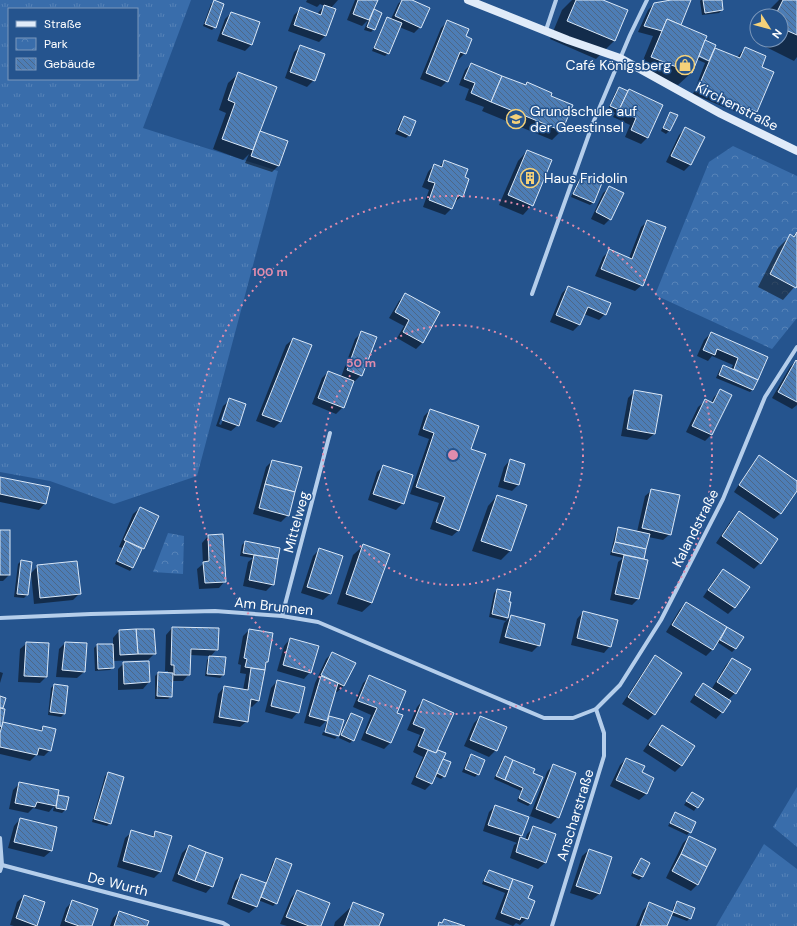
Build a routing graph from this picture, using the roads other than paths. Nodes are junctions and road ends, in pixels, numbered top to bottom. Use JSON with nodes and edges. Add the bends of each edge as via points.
{"nodes":[{"id":1,"x":468,"y":0,"type":"edge"},
{"id":2,"x":556,"y":0,"type":"edge"},
{"id":3,"x":647,"y":0,"type":"edge"},
{"id":4,"x":546,"y":30,"type":"junction"},
{"id":5,"x":620,"y":58,"type":"junction"},
{"id":6,"x":797,"y":151,"type":"edge"},
{"id":7,"x":532,"y":294,"type":"dead end"},
{"id":8,"x":797,"y":346,"type":"edge"},
{"id":9,"x":330,"y":433,"type":"dead end"},
{"id":10,"x":282,"y":616,"type":"junction"},
{"id":11,"x":0,"y":618,"type":"edge"},
{"id":12,"x":596,"y":709,"type":"junction"},
{"id":13,"x":0,"y":838,"type":"edge"},
{"id":14,"x":2,"y":866,"type":"junction"},
{"id":15,"x":0,"y":871,"type":"edge"},
{"id":16,"x":228,"y":926,"type":"edge"},
{"id":17,"x":552,"y":926,"type":"edge"}],
"edges":[{"from":1,"to":4,"type":"street","name":"Kirchenstraße"},
{"from":2,"to":4,"type":"street"},
{"from":3,"to":5,"type":"street"},
{"from":4,"to":5,"type":"street","name":"Kirchenstraße"},
{"from":5,"to":6,"type":"street","name":"Kirchenstraße","via":[[721,114]]},
{"from":5,"to":7,"type":"street","via":[[593,123]]},
{"from":8,"to":12,"type":"street","name":"Kalandstraße","via":[[766,396],[723,499],[661,620],[620,685]]},
{"from":9,"to":10,"type":"street","name":"Mittelweg"},
{"from":10,"to":11,"type":"street","name":"Am Brunnen","via":[[216,611]]},
{"from":10,"to":12,"type":"street","name":"Am Brunnen","via":[[318,622],[544,718],[574,718]]},
{"from":12,"to":17,"type":"street","name":"Anscharstraße","via":[[604,733],[604,756]]},
{"from":13,"to":14,"type":"street"},
{"from":14,"to":15,"type":"street"},
{"from":14,"to":16,"type":"street","name":"De Wurth","via":[[223,922]]}]}
